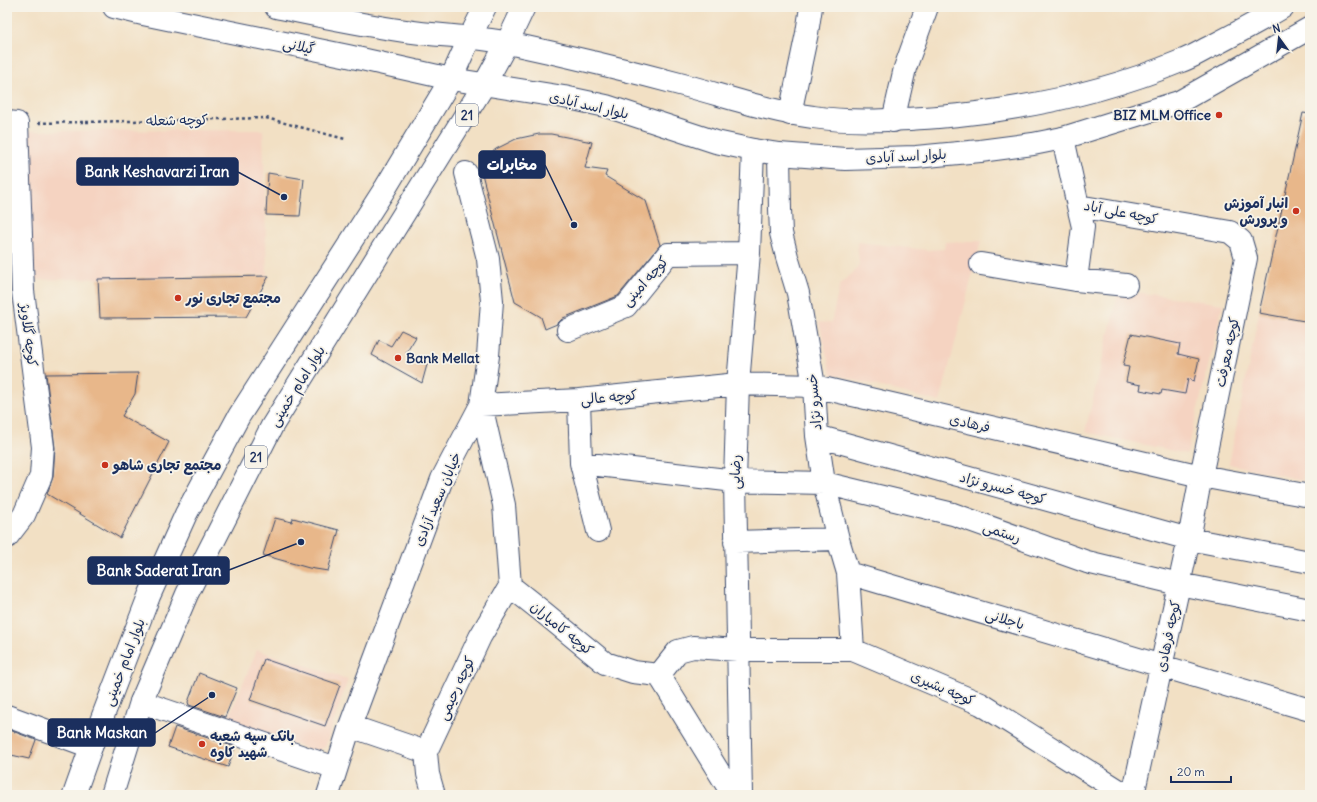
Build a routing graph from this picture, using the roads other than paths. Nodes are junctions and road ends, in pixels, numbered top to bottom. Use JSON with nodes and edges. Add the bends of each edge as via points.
{"nodes":[{"id":1,"x":114,"y":7,"type":"edge"},
{"id":2,"x":276,"y":7,"type":"edge"},
{"id":3,"x":485,"y":7,"type":"edge"},
{"id":4,"x":524,"y":7,"type":"edge"},
{"id":5,"x":811,"y":7,"type":"edge"},
{"id":6,"x":927,"y":7,"type":"edge"},
{"id":7,"x":1283,"y":7,"type":"edge"},
{"id":8,"x":345,"y":14,"type":"edge"},
{"id":9,"x":1310,"y":28,"type":"edge"},
{"id":10,"x":470,"y":37,"type":"junction"},
{"id":11,"x":507,"y":43,"type":"junction"},
{"id":12,"x":451,"y":79,"type":"junction"},
{"id":13,"x":484,"y":85,"type":"junction"},
{"id":14,"x":790,"y":114,"type":"junction"},
{"id":15,"x":893,"y":121,"type":"junction"},
{"id":16,"x":12,"y":123,"type":"edge"},
{"id":17,"x":1063,"y":138,"type":"junction"},
{"id":18,"x":753,"y":150,"type":"junction"},
{"id":19,"x":779,"y":154,"type":"junction"},
{"id":20,"x":466,"y":173,"type":"dead end"},
{"id":21,"x":1078,"y":206,"type":"junction"},
{"id":22,"x":1230,"y":232,"type":"joint"},
{"id":23,"x":749,"y":253,"type":"junction"},
{"id":24,"x":981,"y":264,"type":"dead end"},
{"id":25,"x":1076,"y":280,"type":"junction"},
{"id":26,"x":1126,"y":285,"type":"dead end"},
{"id":27,"x":568,"y":330,"type":"dead end"},
{"id":28,"x":738,"y":384,"type":"junction"},
{"id":29,"x":814,"y":386,"type":"junction"},
{"id":30,"x":579,"y":400,"type":"junction"},
{"id":31,"x":481,"y":405,"type":"junction"},
{"id":32,"x":817,"y":436,"type":"junction"},
{"id":33,"x":581,"y":463,"type":"junction"},
{"id":34,"x":1201,"y":476,"type":"junction"},
{"id":35,"x":734,"y":481,"type":"junction"},
{"id":36,"x":824,"y":483,"type":"junction"},
{"id":37,"x":1310,"y":496,"type":"edge"},
{"id":38,"x":598,"y":531,"type":"dead end"},
{"id":39,"x":7,"y":536,"type":"edge"},
{"id":40,"x":838,"y":539,"type":"junction"},
{"id":41,"x":1189,"y":539,"type":"junction"},
{"id":42,"x":736,"y":542,"type":"junction"},
{"id":43,"x":1310,"y":562,"type":"edge"},
{"id":44,"x":848,"y":573,"type":"junction"},
{"id":45,"x":1179,"y":584,"type":"junction"},
{"id":46,"x":510,"y":586,"type":"junction"},
{"id":47,"x":1310,"y":610,"type":"edge"},
{"id":48,"x":738,"y":650,"type":"junction"},
{"id":49,"x":852,"y":650,"type":"junction"},
{"id":50,"x":1161,"y":666,"type":"junction"},
{"id":51,"x":659,"y":675,"type":"junction"},
{"id":52,"x":141,"y":702,"type":"junction"},
{"id":53,"x":1310,"y":710,"type":"edge"},
{"id":54,"x":7,"y":716,"type":"edge"},
{"id":55,"x":350,"y":726,"type":"junction"},
{"id":56,"x":91,"y":747,"type":"junction"},
{"id":57,"x":426,"y":752,"type":"junction"},
{"id":58,"x":336,"y":768,"type":"junction"},
{"id":59,"x":74,"y":795,"type":"edge"},
{"id":60,"x":112,"y":795,"type":"edge"},
{"id":61,"x":328,"y":795,"type":"edge"},
{"id":62,"x":434,"y":795,"type":"edge"},
{"id":63,"x":733,"y":795,"type":"edge"},
{"id":64,"x":741,"y":795,"type":"edge"},
{"id":65,"x":1126,"y":795,"type":"edge"},
{"id":66,"x":1133,"y":795,"type":"edge"}],
"edges":[{"from":1,"to":12,"type":"street","name":"گیلانی"},
{"from":2,"to":8,"type":"street"},
{"from":3,"to":10,"type":"street","name":"بلوار امام خمینی"},
{"from":4,"to":11,"type":"street","number":"21"},
{"from":5,"to":14,"type":"street","via":[[808,33]]},
{"from":6,"to":15,"type":"street","via":[[905,68]]},
{"from":7,"to":15,"type":"street","via":[[1183,61],[1119,84],[1062,99],[1009,108],[966,115]]},
{"from":8,"to":10,"type":"street","via":[[407,31]]},
{"from":9,"to":17,"type":"street","name":"بلوار اسد آبادی","via":[[1179,102]]},
{"from":10,"to":11,"type":"street"},
{"from":10,"to":12,"type":"street","name":"بلوار امام خمینی"},
{"from":11,"to":13,"type":"street","name":"بلوار امام خمینی","number":"21"},
{"from":11,"to":14,"type":"street","via":[[664,80]]},
{"from":12,"to":13,"type":"street","name":"گیلانی"},
{"from":12,"to":56,"type":"street","name":"بلوار امام خمینی","via":[[386,187],[240,416],[186,514],[149,596]]},
{"from":13,"to":18,"type":"street","name":"بلوار اسد آبادی","via":[[606,106],[716,142]]},
{"from":13,"to":52,"type":"street","name":"بلوار امام خمینی","number":"21","via":[[272,426],[187,594]]},
{"from":14,"to":15,"type":"street","via":[[841,120]]},
{"from":16,"to":39,"type":"street","name":"کوچه گلاویژ","via":[[23,292],[43,447],[41,476],[24,515]]},
{"from":17,"to":19,"type":"street","name":"بلوار اسد آبادی","via":[[980,151],[916,157],[845,160]]},
{"from":17,"to":21,"type":"street","name":"کوچه علی آباد"},
{"from":18,"to":19,"type":"street","name":"بلوار اسد آبادی"},
{"from":18,"to":23,"type":"street","name":"رضایی"},
{"from":19,"to":29,"type":"street","name":"خسرو نژاد","via":[[782,233],[798,293]]},
{"from":20,"to":31,"type":"street","name":"خیابان سعید آزادی","via":[[488,259],[492,301]]},
{"from":21,"to":22,"type":"street","name":"کوچه علی آباد"},
{"from":21,"to":25,"type":"street","via":[[1083,227]]},
{"from":22,"to":34,"type":"street","name":"کوچه معرفت","via":[[1241,241],[1246,258]]},
{"from":23,"to":27,"type":"street","name":"کوچه امینی","via":[[668,254],[626,306]]},
{"from":23,"to":28,"type":"street","name":"رضایی"},
{"from":24,"to":25,"type":"street"},
{"from":25,"to":26,"type":"street"},
{"from":28,"to":29,"type":"street","name":"فرهادی"},
{"from":28,"to":30,"type":"street","name":"کوچه عالی"},
{"from":28,"to":35,"type":"street","name":"رضایی"},
{"from":29,"to":32,"type":"street","name":"خسرو نژاد"},
{"from":29,"to":34,"type":"street","name":"فرهادی"},
{"from":30,"to":31,"type":"street","name":"کوچه عالی"},
{"from":30,"to":33,"type":"street"},
{"from":31,"to":46,"type":"street","via":[[504,505]]},
{"from":31,"to":55,"type":"street","name":"خیابان سعید آزادی","via":[[442,479]]},
{"from":32,"to":36,"type":"street","name":"خسرو نژاد"},
{"from":32,"to":41,"type":"street","name":"کوچه خسرو نژاد"},
{"from":33,"to":35,"type":"street","name":"رستمی"},
{"from":33,"to":38,"type":"street"},
{"from":34,"to":37,"type":"street","name":"فرهادی"},
{"from":34,"to":41,"type":"street","name":"کوچه فرهادی"},
{"from":35,"to":36,"type":"street","name":"رستمی"},
{"from":35,"to":42,"type":"street","name":"رضایی"},
{"from":36,"to":40,"type":"street","name":"خسرو نژاد"},
{"from":36,"to":45,"type":"street","name":"رستمی","via":[[953,514],[1087,562]]},
{"from":40,"to":42,"type":"street"},
{"from":40,"to":44,"type":"street","name":"خسرو نژاد"},
{"from":41,"to":43,"type":"street","name":"کوچه خسرو نژاد"},
{"from":41,"to":45,"type":"street","name":"کوچه فرهادی"},
{"from":42,"to":48,"type":"street","name":"رضایی"},
{"from":44,"to":49,"type":"street","name":"خسرو نژاد"},
{"from":44,"to":50,"type":"street","name":"باجلانی"},
{"from":45,"to":47,"type":"street","name":"رستمی"},
{"from":45,"to":50,"type":"street","name":"کوچه فرهادی"},
{"from":46,"to":51,"type":"street","name":"کوچه کامیاران","via":[[605,663],[633,672]]},
{"from":46,"to":57,"type":"street","name":"کوچه رحیمی","via":[[480,637]]},
{"from":48,"to":49,"type":"street","name":"کوچه بشیری"},
{"from":48,"to":51,"type":"street","name":"کوچه بشیری","via":[[693,647],[678,651]]},
{"from":48,"to":64,"type":"street","name":"رضایی"},
{"from":49,"to":65,"type":"street","name":"کوچه بشیری","via":[[981,704]]},
{"from":50,"to":53,"type":"street"},
{"from":50,"to":66,"type":"street","name":"کوچه فرهادی"},
{"from":51,"to":63,"type":"street"},
{"from":52,"to":58,"type":"street"},
{"from":52,"to":60,"type":"street","name":"بلوار امام خمینی","number":"21"},
{"from":54,"to":56,"type":"street"},
{"from":55,"to":57,"type":"street"},
{"from":55,"to":58,"type":"street","name":"خیابان سعید آزادی"},
{"from":56,"to":59,"type":"street","name":"بلوار امام خمینی"},
{"from":57,"to":62,"type":"street","via":[[428,774]]},
{"from":58,"to":61,"type":"street","name":"خیابان سعید آزادی"}]}
